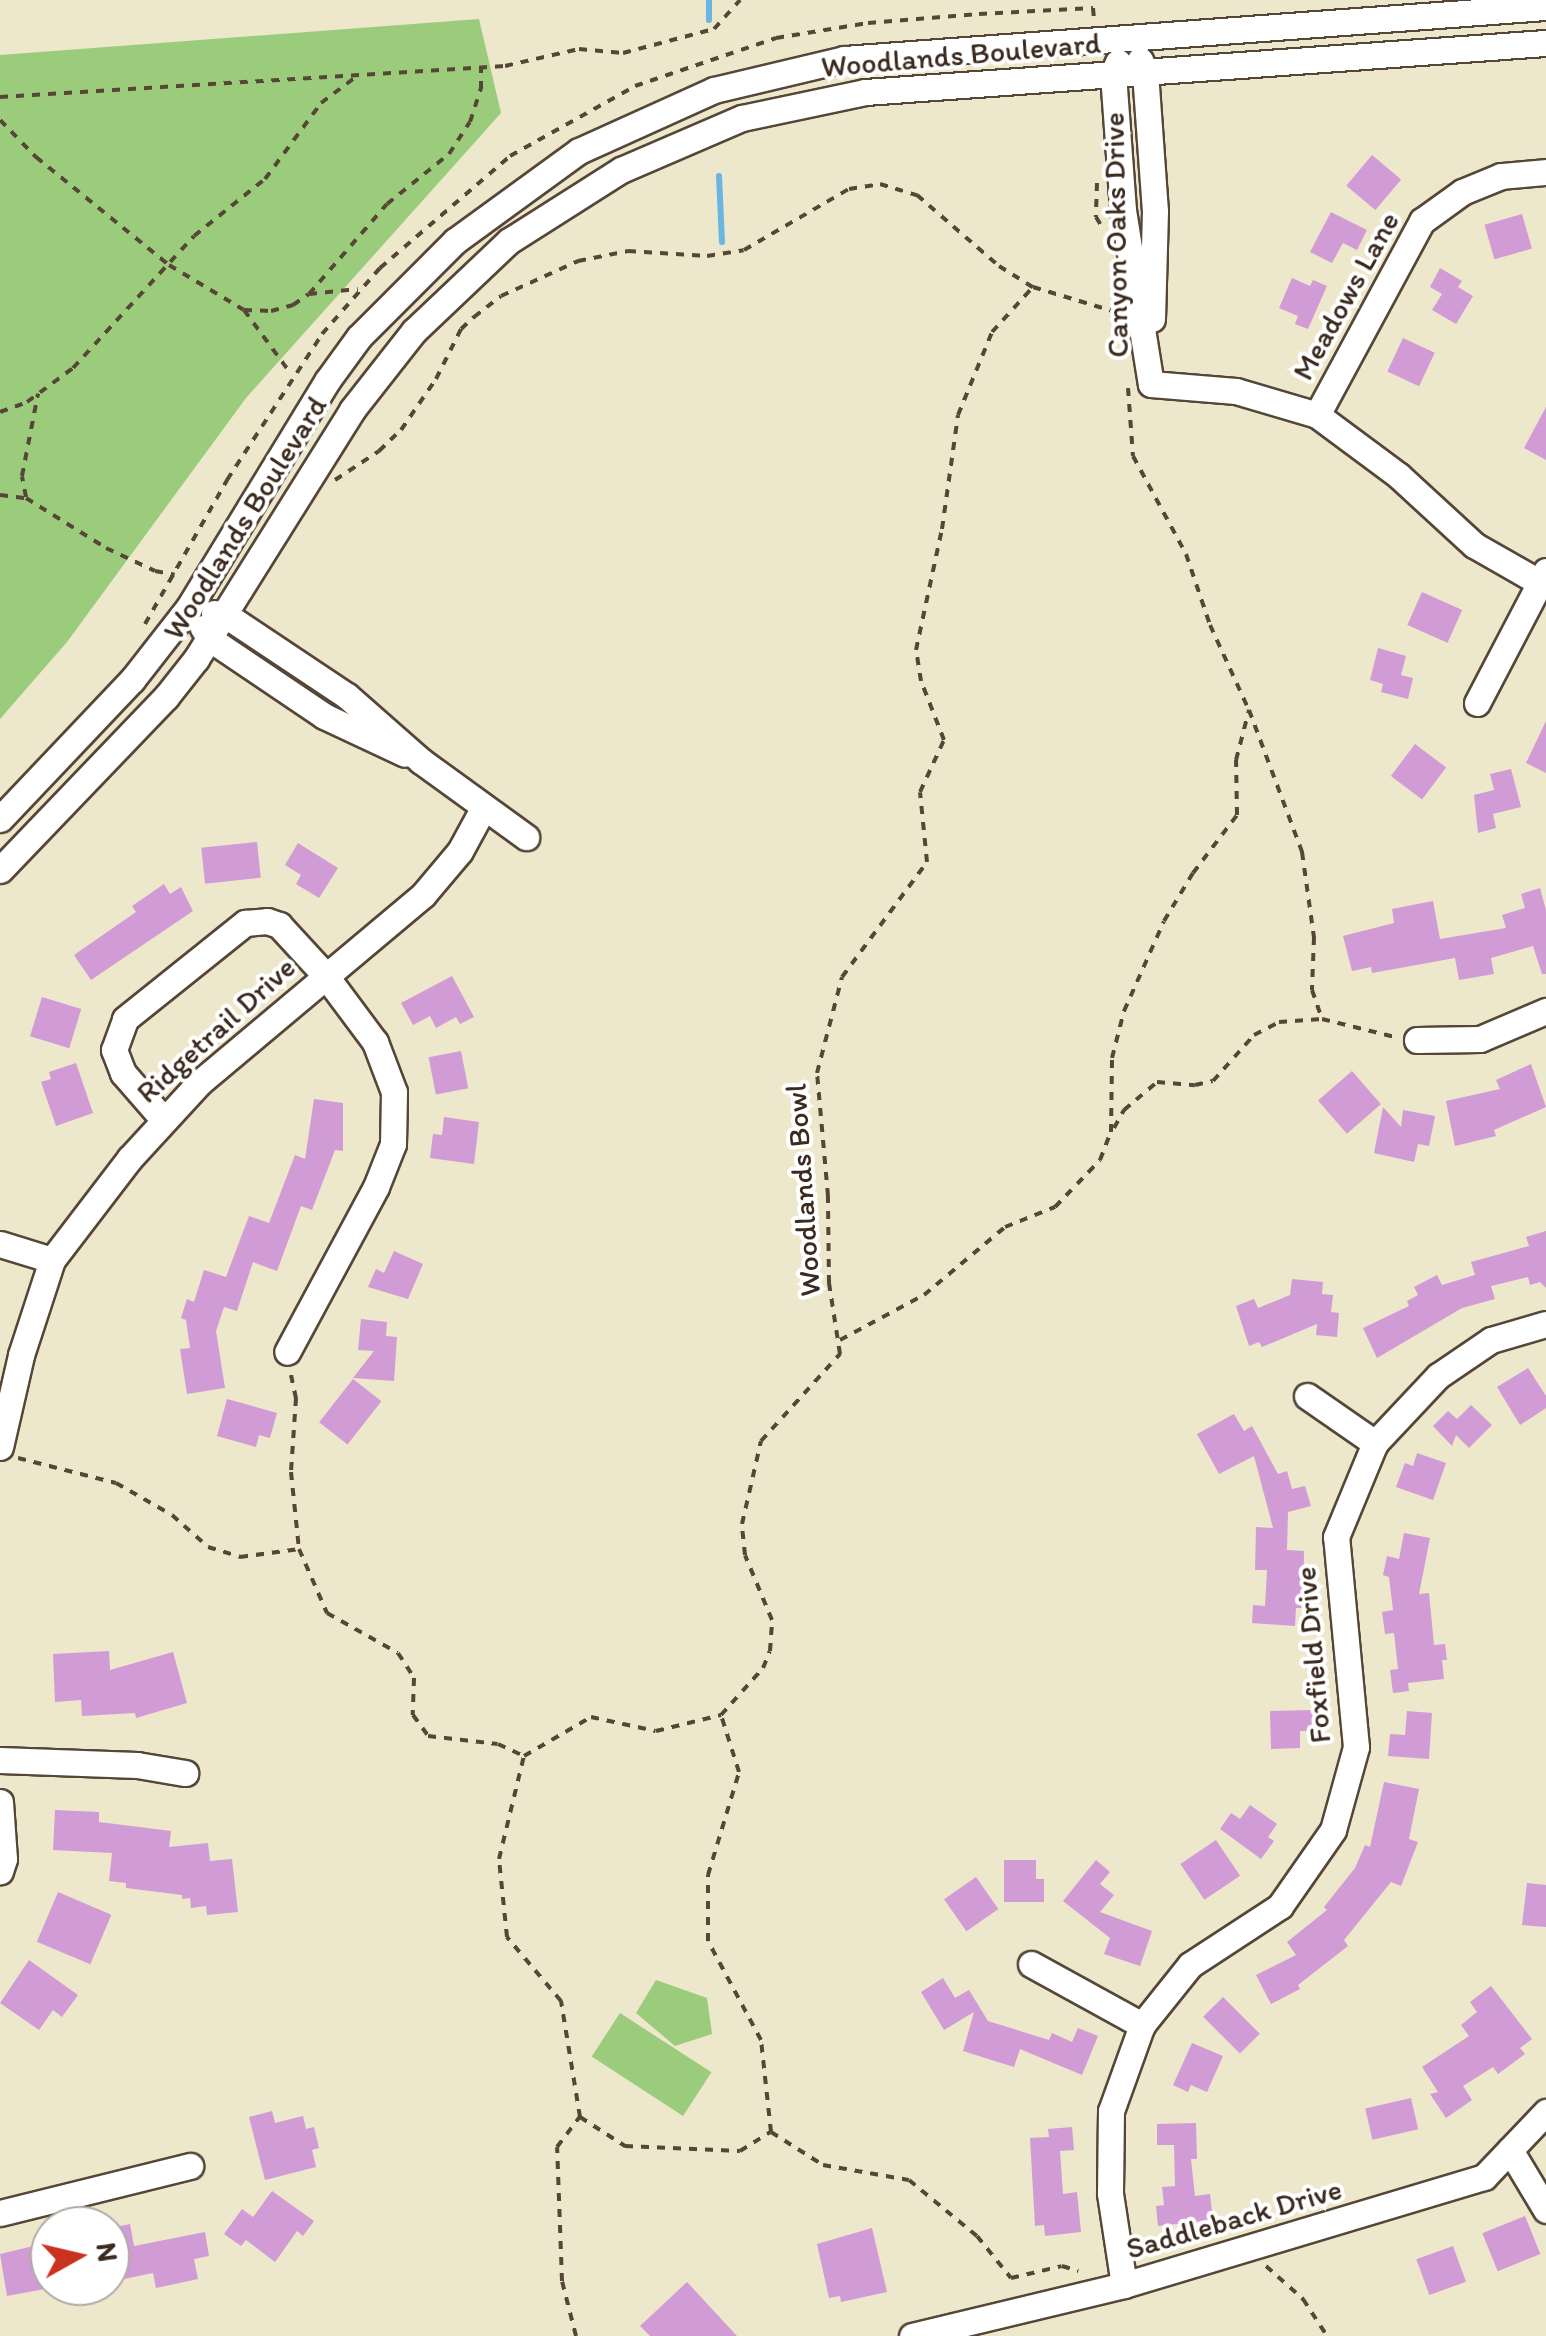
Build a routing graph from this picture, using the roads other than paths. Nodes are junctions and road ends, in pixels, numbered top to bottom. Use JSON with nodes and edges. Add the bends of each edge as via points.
{"nodes":[{"id":1,"x":1546,"y":7,"type":"edge"},
{"id":2,"x":1129,"y":38,"type":"junction"},
{"id":3,"x":1546,"y":44,"type":"edge"},
{"id":4,"x":1145,"y":72,"type":"junction"},
{"id":5,"x":1113,"y":74,"type":"junction"},
{"id":6,"x":1546,"y":172,"type":"edge"},
{"id":7,"x":1140,"y":384,"type":"junction"},
{"id":8,"x":1317,"y":416,"type":"junction"},
{"id":9,"x":1544,"y":580,"type":"edge"},
{"id":10,"x":189,"y":607,"type":"junction"},
{"id":11,"x":227,"y":616,"type":"junction"},
{"id":12,"x":210,"y":639,"type":"junction"},
{"id":13,"x":1478,"y":703,"type":"dead end"},
{"id":14,"x":421,"y":761,"type":"junction"},
{"id":15,"x":484,"y":807,"type":"junction"},
{"id":16,"x":0,"y":820,"type":"edge"},
{"id":17,"x":526,"y":837,"type":"dead end"},
{"id":18,"x":0,"y":870,"type":"edge"},
{"id":19,"x":325,"y":974,"type":"junction"},
{"id":20,"x":1546,"y":1011,"type":"edge"},
{"id":21,"x":1417,"y":1040,"type":"road end"},
{"id":22,"x":164,"y":1118,"type":"junction"},
{"id":23,"x":0,"y":1244,"type":"edge"},
{"id":24,"x":52,"y":1260,"type":"junction"},
{"id":25,"x":1546,"y":1324,"type":"edge"},
{"id":26,"x":287,"y":1352,"type":"road end"},
{"id":27,"x":1307,"y":1396,"type":"dead end"},
{"id":28,"x":1375,"y":1443,"type":"junction"},
{"id":29,"x":0,"y":1450,"type":"edge"},
{"id":30,"x":0,"y":1760,"type":"edge"},
{"id":31,"x":185,"y":1773,"type":"dead end"},
{"id":32,"x":0,"y":1802,"type":"edge"},
{"id":33,"x":0,"y":1872,"type":"edge"},
{"id":34,"x":1031,"y":1964,"type":"dead end"},
{"id":35,"x":1142,"y":2024,"type":"junction"},
{"id":36,"x":1546,"y":2112,"type":"edge"},
{"id":37,"x":1510,"y":2150,"type":"junction"},
{"id":38,"x":190,"y":2166,"type":"dead end"},
{"id":39,"x":1546,"y":2210,"type":"edge"},
{"id":40,"x":0,"y":2212,"type":"edge"},
{"id":41,"x":1124,"y":2285,"type":"junction"},
{"id":42,"x":912,"y":2336,"type":"edge"}],
"edges":[{"from":1,"to":2,"type":"street","name":"Woodlands Boulevard"},
{"from":2,"to":4,"type":"street","name":"Canyon Oaks Drive"},
{"from":2,"to":5,"type":"street","name":"Canyon Oaks Drive"},
{"from":2,"to":10,"type":"street","name":"Woodlands Boulevard","via":[[880,54],[808,66],[714,90],[579,150],[454,241],[360,338]]},
{"from":3,"to":4,"type":"street","name":"Woodlands Boulevard"},
{"from":4,"to":5,"type":"street","name":"Woodlands Boulevard"},
{"from":4,"to":7,"type":"street","name":"Canyon Oaks Drive","via":[[1155,212]]},
{"from":5,"to":7,"type":"street","name":"Canyon Oaks Drive"},
{"from":5,"to":11,"type":"street","name":"Woodlands Boulevard","via":[[906,87],[785,107],[672,145],[580,192],[475,270],[382,368]]},
{"from":6,"to":8,"type":"street","name":"Meadows Lane","via":[[1501,176],[1462,192],[1422,221]]},
{"from":7,"to":8,"type":"street","via":[[1236,390]]},
{"from":8,"to":9,"type":"street","via":[[1399,476],[1474,545]]},
{"from":9,"to":13,"type":"street"},
{"from":10,"to":11,"type":"street"},
{"from":10,"to":12,"type":"street"},
{"from":10,"to":16,"type":"street","name":"Woodlands Boulevard","via":[[132,680]]},
{"from":11,"to":12,"type":"street","name":"Woodlands Boulevard"},
{"from":11,"to":14,"type":"street","via":[[347,696]]},
{"from":12,"to":14,"type":"street","via":[[324,716]]},
{"from":12,"to":18,"type":"street","name":"Woodlands Boulevard","via":[[166,697]]},
{"from":14,"to":15,"type":"street"},
{"from":15,"to":17,"type":"street"},
{"from":15,"to":19,"type":"street","name":"Ridgetrail Drive","via":[[443,874]]},
{"from":19,"to":22,"type":"street","name":"Ridgetrail Drive"},
{"from":19,"to":22,"type":"street","via":[[291,934],[256,920],[234,930],[125,1019],[114,1050],[123,1073]]},
{"from":19,"to":26,"type":"street","via":[[375,1042],[394,1092],[393,1144]]},
{"from":20,"to":21,"type":"street","via":[[1480,1039]]},
{"from":22,"to":24,"type":"street","name":"Ridgetrail Drive"},
{"from":23,"to":24,"type":"street"},
{"from":24,"to":29,"type":"street","name":"Ridgetrail Drive"},
{"from":25,"to":28,"type":"street","name":"Foxfield Drive","via":[[1492,1340],[1438,1376]]},
{"from":27,"to":28,"type":"street"},
{"from":28,"to":35,"type":"street","name":"Foxfield Drive","via":[[1336,1537],[1356,1748],[1333,1830],[1280,1906],[1190,1966]]},
{"from":30,"to":31,"type":"street"},
{"from":32,"to":33,"type":"street"},
{"from":34,"to":35,"type":"street"},
{"from":35,"to":41,"type":"street","name":"Foxfield Drive","via":[[1110,2111],[1110,2193]]},
{"from":36,"to":37,"type":"street","name":"Saddleback Drive"},
{"from":37,"to":39,"type":"street"},
{"from":37,"to":41,"type":"street","name":"Saddleback Drive","via":[[1484,2177]]},
{"from":38,"to":40,"type":"street"},
{"from":41,"to":42,"type":"street","name":"Saddleback Drive"}]}
